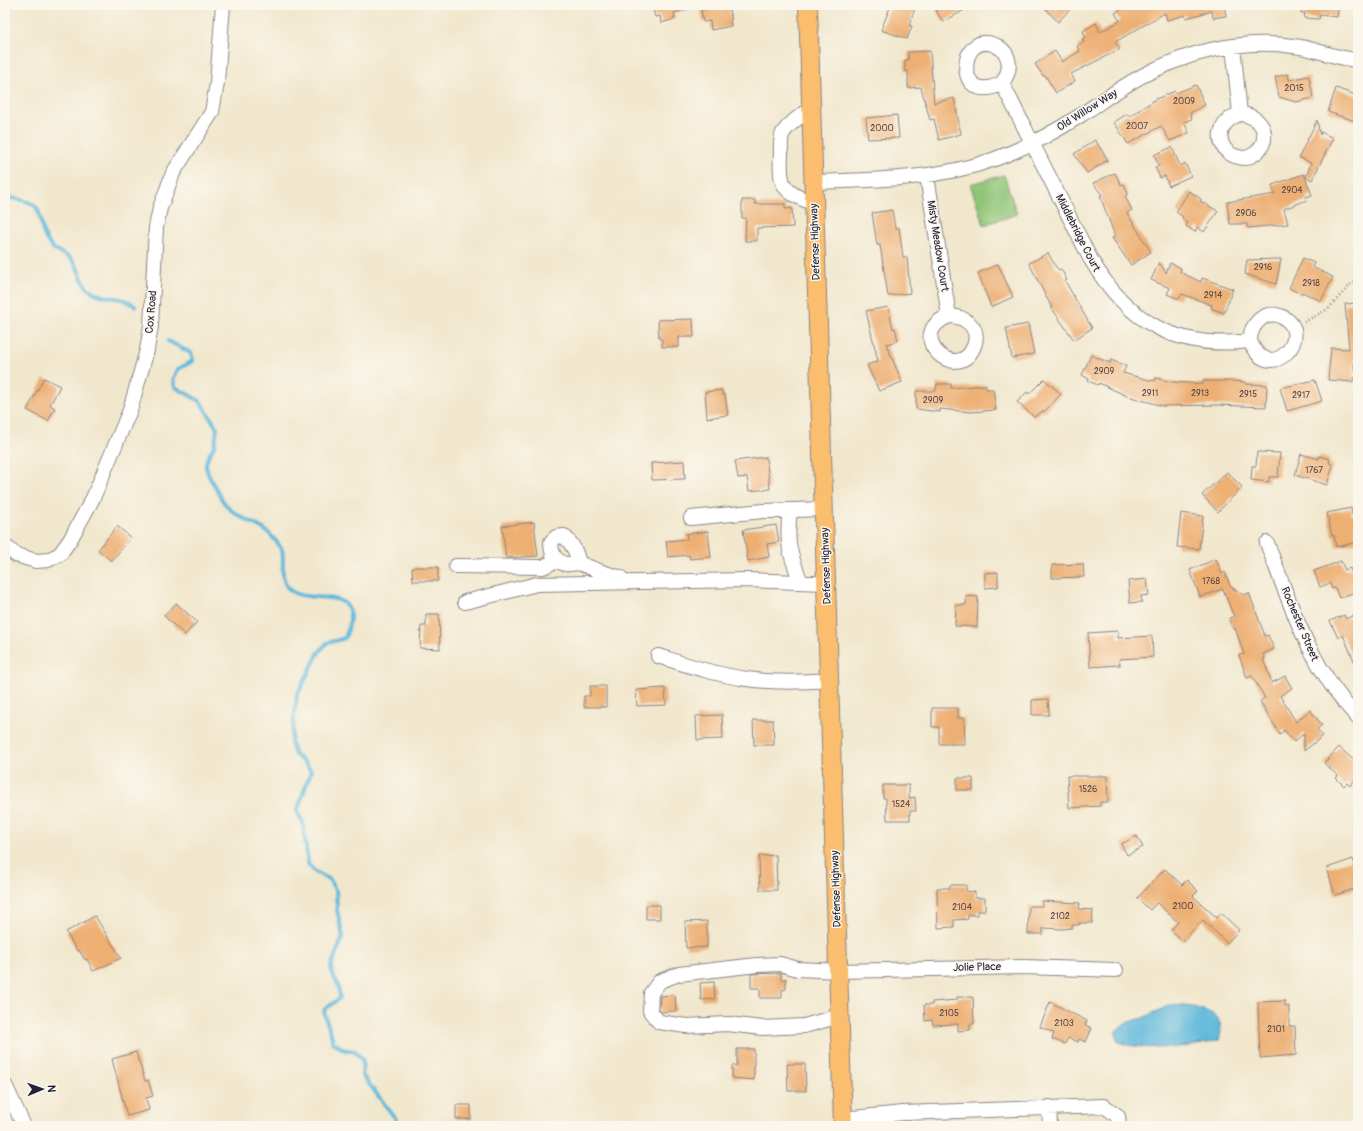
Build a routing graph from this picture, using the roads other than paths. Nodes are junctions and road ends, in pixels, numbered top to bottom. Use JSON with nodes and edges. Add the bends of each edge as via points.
{"nodes":[{"id":1,"x":222,"y":5,"type":"edge"},
{"id":2,"x":808,"y":5,"type":"edge"},
{"id":3,"x":1233,"y":46,"type":"junction"},
{"id":4,"x":1358,"y":60,"type":"edge"},
{"id":5,"x":1002,"y":83,"type":"dead end"},
{"id":6,"x":811,"y":109,"type":"junction"},
{"id":7,"x":1240,"y":114,"type":"dead end"},
{"id":8,"x":1033,"y":142,"type":"junction"},
{"id":9,"x":927,"y":176,"type":"junction"},
{"id":10,"x":813,"y":182,"type":"junction"},
{"id":11,"x":814,"y":204,"type":"junction"},
{"id":12,"x":949,"y":316,"type":"dead end"},
{"id":13,"x":1250,"y":341,"type":"junction"},
{"id":14,"x":824,"y":509,"type":"junction"},
{"id":15,"x":790,"y":510,"type":"junction"},
{"id":16,"x":691,"y":518,"type":"dead end"},
{"id":17,"x":1267,"y":542,"type":"dead end"},
{"id":18,"x":5,"y":546,"type":"edge"},
{"id":19,"x":557,"y":560,"type":"junction"},
{"id":20,"x":579,"y":563,"type":"junction"},
{"id":21,"x":456,"y":566,"type":"dead end"},
{"id":22,"x":638,"y":581,"type":"junction"},
{"id":23,"x":801,"y":582,"type":"junction"},
{"id":24,"x":826,"y":583,"type":"junction"},
{"id":25,"x":465,"y":602,"type":"dead end"},
{"id":26,"x":658,"y":656,"type":"dead end"},
{"id":27,"x":829,"y":680,"type":"junction"},
{"id":28,"x":1358,"y":718,"type":"edge"},
{"id":29,"x":1116,"y":970,"type":"dead end"},
{"id":30,"x":838,"y":971,"type":"junction"},
{"id":31,"x":840,"y":1016,"type":"junction"},
{"id":32,"x":5,"y":1085,"type":"edge"},
{"id":33,"x":1049,"y":1107,"type":"junction"},
{"id":34,"x":843,"y":1122,"type":"edge"},
{"id":35,"x":24,"y":1126,"type":"edge"},
{"id":36,"x":1050,"y":1126,"type":"edge"},
{"id":37,"x":1119,"y":1126,"type":"edge"}],
"edges":[{"from":1,"to":18,"type":"street","name":"Cox Road","via":[[217,83],[212,112],[173,173],[160,208],[156,227],[151,326],[130,410],[93,498],[73,536],[60,554],[48,560],[36,561],[16,555]]},
{"from":2,"to":6,"type":"main road","name":"Defense Highway"},
{"from":3,"to":4,"type":"street","name":"Old Willow Way","via":[[1294,46]]},
{"from":3,"to":7,"type":"street"},
{"from":3,"to":8,"type":"street","name":"Old Willow Way","via":[[1199,53],[1149,72]]},
{"from":5,"to":8,"type":"street","name":"Middlebridge Court"},
{"from":6,"to":10,"type":"main road","name":"Defense Highway"},
{"from":6,"to":11,"type":"street","via":[[792,122],[782,134],[779,176],[786,189]]},
{"from":8,"to":9,"type":"street","name":"Old Willow Way","via":[[995,159]]},
{"from":8,"to":13,"type":"street","name":"Middlebridge Court","via":[[1090,258],[1102,278],[1136,315],[1184,338],[1208,343]]},
{"from":9,"to":10,"type":"street","name":"Old Willow Way"},
{"from":9,"to":12,"type":"street","name":"Misty Meadow Court"},
{"from":10,"to":11,"type":"main road","name":"Defense Highway"},
{"from":11,"to":14,"type":"main road","name":"Defense Highway"},
{"from":13,"to":13,"type":"street","via":[[1254,350],[1271,360],[1289,352],[1295,336],[1292,326],[1286,320],[1272,315],[1263,317],[1252,328]]},
{"from":14,"to":15,"type":"street"},
{"from":14,"to":24,"type":"main road","name":"Defense Highway"},
{"from":15,"to":16,"type":"street"},
{"from":15,"to":23,"type":"street","via":[[790,555]]},
{"from":17,"to":28,"type":"street","name":"Rochester Street","via":[[1300,631],[1314,659],[1330,684]]},
{"from":19,"to":20,"type":"street","via":[[565,564]]},
{"from":19,"to":20,"type":"street","via":[[551,552],[551,542],[556,537],[564,536],[572,543]]},
{"from":19,"to":21,"type":"street","via":[[543,567]]},
{"from":20,"to":22,"type":"street","via":[[597,572]]},
{"from":22,"to":23,"type":"street"},
{"from":22,"to":25,"type":"street","via":[[537,584]]},
{"from":23,"to":24,"type":"street"},
{"from":24,"to":27,"type":"main road","name":"Defense Highway"},
{"from":26,"to":27,"type":"street","via":[[746,679],[780,682]]},
{"from":27,"to":30,"type":"main road","name":"Defense Highway"},
{"from":29,"to":30,"type":"street","name":"Jolie Place","via":[[1017,967]]},
{"from":30,"to":31,"type":"main road","name":"Defense Highway"},
{"from":30,"to":31,"type":"street","name":"Jolie Place","via":[[798,969],[780,964],[679,974],[660,981],[651,993],[650,1011],[659,1022],[686,1026],[804,1026]]},
{"from":31,"to":34,"type":"main road","name":"Defense Highway"},
{"from":32,"to":35,"type":"street"},
{"from":33,"to":34,"type":"street","via":[[903,1113]]},
{"from":33,"to":36,"type":"street"},
{"from":33,"to":37,"type":"street","via":[[1104,1106],[1118,1116]]}]}
